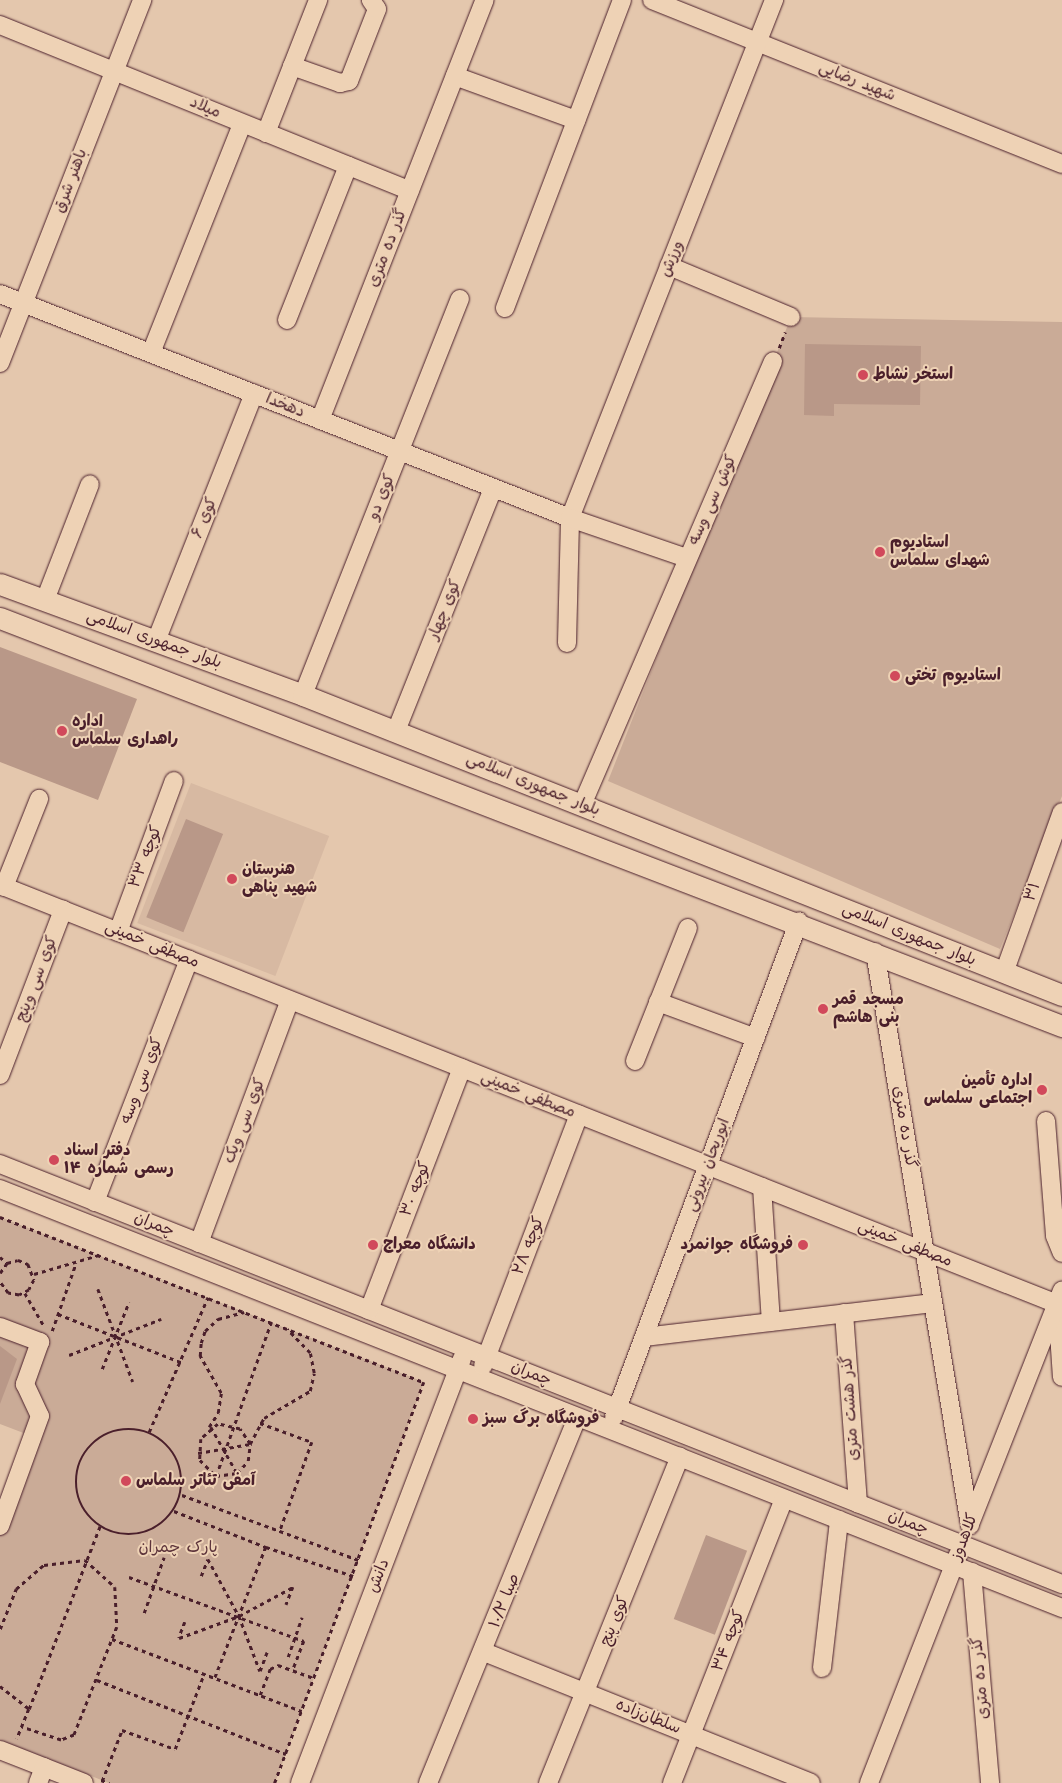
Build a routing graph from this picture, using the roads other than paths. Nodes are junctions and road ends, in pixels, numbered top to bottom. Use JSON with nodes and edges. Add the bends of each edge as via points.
{"nodes":[{"id":1,"x":142,"y":0,"type":"edge"},
{"id":2,"x":318,"y":0,"type":"edge"},
{"id":3,"x":371,"y":0,"type":"edge"},
{"id":4,"x":485,"y":0,"type":"edge"},
{"id":5,"x":622,"y":0,"type":"edge"},
{"id":6,"x":652,"y":0,"type":"edge"},
{"id":7,"x":774,"y":0,"type":"edge"},
{"id":8,"x":0,"y":25,"type":"edge"},
{"id":9,"x":758,"y":42,"type":"junction"},
{"id":10,"x":292,"y":66,"type":"junction"},
{"id":11,"x":114,"y":70,"type":"junction"},
{"id":12,"x":455,"y":76,"type":"junction"},
{"id":13,"x":576,"y":120,"type":"junction"},
{"id":14,"x":242,"y":124,"type":"junction"},
{"id":15,"x":266,"y":133,"type":"junction"},
{"id":16,"x":1062,"y":164,"type":"edge"},
{"id":17,"x":348,"y":166,"type":"junction"},
{"id":18,"x":410,"y":191,"type":"junction"},
{"id":19,"x":669,"y":266,"type":"junction"},
{"id":20,"x":0,"y":294,"type":"edge"},
{"id":21,"x":460,"y":299,"type":"dead end"},
{"id":22,"x":24,"y":303,"type":"junction"},
{"id":23,"x":505,"y":308,"type":"dead end"},
{"id":24,"x":791,"y":317,"type":"road end"},
{"id":25,"x":287,"y":320,"type":"dead end"},
{"id":26,"x":151,"y":353,"type":"junction"},
{"id":27,"x":774,"y":361,"type":"road end"},
{"id":28,"x":0,"y":363,"type":"edge"},
{"id":29,"x":254,"y":394,"type":"junction"},
{"id":30,"x":320,"y":420,"type":"junction"},
{"id":31,"x":400,"y":452,"type":"junction"},
{"id":32,"x":90,"y":484,"type":"dead end"},
{"id":33,"x":493,"y":488,"type":"junction"},
{"id":34,"x":570,"y":518,"type":"junction"},
{"id":35,"x":688,"y":558,"type":"junction"},
{"id":36,"x":0,"y":584,"type":"edge"},
{"id":37,"x":45,"y":600,"type":"junction"},
{"id":38,"x":0,"y":618,"type":"edge"},
{"id":39,"x":156,"y":641,"type":"junction"},
{"id":40,"x":567,"y":643,"type":"dead end"},
{"id":41,"x":303,"y":695,"type":"junction"},
{"id":42,"x":396,"y":732,"type":"junction"},
{"id":43,"x":174,"y":781,"type":"dead end"},
{"id":44,"x":38,"y":799,"type":"dead end"},
{"id":45,"x":582,"y":805,"type":"junction"},
{"id":46,"x":1062,"y":812,"type":"edge"},
{"id":47,"x":2,"y":886,"type":"edge"},
{"id":48,"x":64,"y":910,"type":"junction"},
{"id":49,"x":799,"y":922,"type":"junction"},
{"id":50,"x":688,"y":928,"type":"dead end"},
{"id":51,"x":118,"y":932,"type":"junction"},
{"id":52,"x":874,"y":952,"type":"junction"},
{"id":53,"x":190,"y":960,"type":"junction"},
{"id":54,"x":1004,"y":972,"type":"junction"},
{"id":55,"x":1062,"y":995,"type":"edge"},
{"id":56,"x":290,"y":1000,"type":"junction"},
{"id":57,"x":658,"y":1002,"type":"junction"},
{"id":58,"x":1062,"y":1026,"type":"edge"},
{"id":59,"x":756,"y":1038,"type":"junction"},
{"id":60,"x":635,"y":1061,"type":"dead end"},
{"id":61,"x":462,"y":1068,"type":"junction"},
{"id":62,"x":0,"y":1075,"type":"edge"},
{"id":63,"x":579,"y":1114,"type":"junction"},
{"id":64,"x":1046,"y":1121,"type":"dead end"},
{"id":65,"x":0,"y":1164,"type":"edge"},
{"id":66,"x":708,"y":1166,"type":"junction"},
{"id":67,"x":762,"y":1187,"type":"junction"},
{"id":68,"x":0,"y":1189,"type":"edge"},
{"id":69,"x":95,"y":1202,"type":"junction"},
{"id":70,"x":199,"y":1243,"type":"junction"},
{"id":71,"x":925,"y":1252,"type":"junction"},
{"id":72,"x":1062,"y":1253,"type":"edge"},
{"id":73,"x":1059,"y":1297,"type":"edge"},
{"id":74,"x":933,"y":1303,"type":"junction"},
{"id":75,"x":369,"y":1310,"type":"junction"},
{"id":76,"x":844,"y":1313,"type":"junction"},
{"id":77,"x":771,"y":1322,"type":"junction"},
{"id":78,"x":0,"y":1327,"type":"edge"},
{"id":79,"x":644,"y":1336,"type":"junction"},
{"id":80,"x":466,"y":1349,"type":"junction"},
{"id":81,"x":487,"y":1356,"type":"junction"},
{"id":82,"x":458,"y":1370,"type":"junction"},
{"id":83,"x":1062,"y":1377,"type":"edge"},
{"id":84,"x":479,"y":1378,"type":"junction"},
{"id":85,"x":617,"y":1408,"type":"junction"},
{"id":86,"x":577,"y":1417,"type":"junction"},
{"id":87,"x":609,"y":1429,"type":"junction"},
{"id":88,"x":680,"y":1457,"type":"junction"},
{"id":89,"x":784,"y":1498,"type":"junction"},
{"id":90,"x":858,"y":1503,"type":"junction"},
{"id":91,"x":839,"y":1520,"type":"junction"},
{"id":92,"x":970,"y":1525,"type":"junction"},
{"id":93,"x":0,"y":1526,"type":"edge"},
{"id":94,"x":962,"y":1544,"type":"junction"},
{"id":95,"x":954,"y":1566,"type":"junction"},
{"id":96,"x":972,"y":1572,"type":"junction"},
{"id":97,"x":1062,"y":1584,"type":"edge"},
{"id":98,"x":1062,"y":1608,"type":"edge"},
{"id":99,"x":484,"y":1652,"type":"junction"},
{"id":100,"x":822,"y":1668,"type":"dead end"},
{"id":101,"x":586,"y":1693,"type":"junction"},
{"id":102,"x":692,"y":1736,"type":"junction"},
{"id":103,"x":7,"y":1748,"type":"edge"},
{"id":104,"x":41,"y":1775,"type":"edge"},
{"id":105,"x":84,"y":1783,"type":"edge"},
{"id":106,"x":300,"y":1783,"type":"edge"},
{"id":107,"x":428,"y":1783,"type":"edge"},
{"id":108,"x":548,"y":1783,"type":"edge"},
{"id":109,"x":672,"y":1783,"type":"edge"},
{"id":110,"x":811,"y":1783,"type":"edge"},
{"id":111,"x":869,"y":1783,"type":"edge"},
{"id":112,"x":990,"y":1783,"type":"edge"}],
"edges":[{"from":1,"to":11,"type":"street","name":"باهنر شرق"},
{"from":2,"to":10,"type":"street"},
{"from":3,"to":10,"type":"street","via":[[377,9],[349,81],[340,84]]},
{"from":4,"to":12,"type":"street","name":"گذر ده متری"},
{"from":5,"to":13,"type":"street"},
{"from":6,"to":9,"type":"street","name":"شهید رضایی"},
{"from":7,"to":9,"type":"street","name":"ورزش"},
{"from":8,"to":11,"type":"street","name":"میلاد"},
{"from":9,"to":16,"type":"street","name":"شهید رضایی"},
{"from":9,"to":19,"type":"street","name":"ورزش"},
{"from":10,"to":15,"type":"street"},
{"from":11,"to":14,"type":"street","name":"میلاد"},
{"from":11,"to":22,"type":"street","name":"باهنر شرق"},
{"from":12,"to":13,"type":"street"},
{"from":12,"to":18,"type":"street","name":"گذر ده متری"},
{"from":13,"to":23,"type":"street"},
{"from":14,"to":15,"type":"street","name":"میلاد"},
{"from":14,"to":26,"type":"street"},
{"from":15,"to":17,"type":"street","name":"میلاد"},
{"from":17,"to":18,"type":"street","name":"میلاد"},
{"from":17,"to":25,"type":"street"},
{"from":18,"to":30,"type":"street","name":"گذر ده متری"},
{"from":19,"to":24,"type":"street"},
{"from":19,"to":34,"type":"street","name":"ورزش"},
{"from":20,"to":22,"type":"street","name":"دهخدا"},
{"from":21,"to":31,"type":"street","name":"کوی دو"},
{"from":22,"to":26,"type":"street","name":"دهخدا"},
{"from":22,"to":28,"type":"street","name":"باهنر شرق"},
{"from":26,"to":29,"type":"street","name":"دهخدا"},
{"from":27,"to":35,"type":"street","name":"کوش سی وسه"},
{"from":29,"to":30,"type":"street","name":"دهخدا"},
{"from":29,"to":39,"type":"street","name":"کوی ۶"},
{"from":30,"to":31,"type":"street","name":"دهخدا"},
{"from":31,"to":33,"type":"street","name":"دهخدا"},
{"from":31,"to":41,"type":"street","name":"کوی دو"},
{"from":32,"to":37,"type":"street"},
{"from":33,"to":34,"type":"street","name":"دهخدا"},
{"from":33,"to":42,"type":"street","name":"کوی چهار"},
{"from":34,"to":35,"type":"street"},
{"from":34,"to":40,"type":"street"},
{"from":35,"to":45,"type":"street","name":"کوش سی وسه"},
{"from":36,"to":37,"type":"main road","name":"بلوار جمهوری اسلامی"},
{"from":37,"to":39,"type":"main road","name":"بلوار جمهوری اسلامی"},
{"from":38,"to":49,"type":"main road","name":"بلوار جمهوری اسلامی"},
{"from":39,"to":41,"type":"main road","name":"بلوار جمهوری اسلامی"},
{"from":41,"to":42,"type":"main road","name":"بلوار جمهوری اسلامی"},
{"from":42,"to":45,"type":"main road","name":"بلوار جمهوری اسلامی"},
{"from":43,"to":51,"type":"street","name":"کوچه ۳۳"},
{"from":44,"to":47,"type":"street"},
{"from":45,"to":54,"type":"main road","name":"بلوار جمهوری اسلامی"},
{"from":46,"to":54,"type":"street","name":"۳۱"},
{"from":47,"to":48,"type":"street","name":"مصطفی خمینی"},
{"from":48,"to":51,"type":"street","name":"مصطفی خمینی"},
{"from":48,"to":62,"type":"street","name":"کوی سی وپنج"},
{"from":49,"to":52,"type":"main road","name":"بلوار جمهوری اسلامی"},
{"from":49,"to":59,"type":"street","name":"ابوریحان بیرونی"},
{"from":50,"to":57,"type":"street"},
{"from":51,"to":53,"type":"street","name":"مصطفی خمینی"},
{"from":52,"to":58,"type":"main road","name":"بلوار جمهوری اسلامی"},
{"from":52,"to":71,"type":"street","name":"گذر ده متری"},
{"from":53,"to":56,"type":"street","name":"مصطفی خمینی"},
{"from":53,"to":69,"type":"street","name":"کوی سی وسه"},
{"from":54,"to":55,"type":"main road","name":"بلوار جمهوری اسلامی"},
{"from":56,"to":61,"type":"street","name":"مصطفی خمینی"},
{"from":56,"to":70,"type":"street","name":"کوی سی ویک"},
{"from":57,"to":59,"type":"street"},
{"from":57,"to":60,"type":"street"},
{"from":59,"to":66,"type":"street","name":"ابوریحان بیرونی"},
{"from":61,"to":63,"type":"street","name":"مصطفی خمینی"},
{"from":61,"to":75,"type":"street","name":"کوچه ۳۰"},
{"from":63,"to":66,"type":"street","name":"مصطفی خمینی"},
{"from":63,"to":81,"type":"street","name":"کوچه ۲۸"},
{"from":64,"to":72,"type":"street","via":[[1055,1236]]},
{"from":65,"to":69,"type":"street","name":"چمران"},
{"from":66,"to":67,"type":"street","name":"مصطفی خمینی"},
{"from":66,"to":79,"type":"street","name":"ابوریحان بیرونی"},
{"from":67,"to":71,"type":"street","name":"مصطفی خمینی"},
{"from":67,"to":77,"type":"street"},
{"from":68,"to":82,"type":"street","name":"چمران"},
{"from":69,"to":70,"type":"street","name":"چمران"},
{"from":70,"to":75,"type":"street","name":"چمران"},
{"from":71,"to":73,"type":"street","name":"مصطفی خمینی"},
{"from":71,"to":74,"type":"street","name":"گذر ده متری"},
{"from":73,"to":83,"type":"street"},
{"from":73,"to":92,"type":"street","name":"کلاهدوز"},
{"from":74,"to":76,"type":"street"},
{"from":74,"to":92,"type":"street","name":"گذر ده متری"},
{"from":75,"to":80,"type":"street","name":"چمران"},
{"from":76,"to":77,"type":"street"},
{"from":76,"to":90,"type":"street","name":"گذر هشت متری"},
{"from":77,"to":79,"type":"street"},
{"from":78,"to":93,"type":"street","via":[[40,1342],[25,1384],[40,1416]]},
{"from":79,"to":85,"type":"street","name":"ابوریحان بیرونی"},
{"from":80,"to":81,"type":"street","name":"چمران"},
{"from":80,"to":82,"type":"street","name":"دانش"},
{"from":81,"to":84,"type":"street","name":"کوچه ۲۸"},
{"from":81,"to":85,"type":"street","name":"چمران"},
{"from":82,"to":84,"type":"street","name":"چمران"},
{"from":82,"to":106,"type":"street","name":"دانش"},
{"from":84,"to":86,"type":"street","name":"چمران"},
{"from":85,"to":87,"type":"street","name":"ابوریحان بیرونی"},
{"from":85,"to":90,"type":"street","name":"چمران"},
{"from":86,"to":87,"type":"street","name":"چمران"},
{"from":86,"to":99,"type":"street","name":"صبا ۱۰/۲"},
{"from":87,"to":88,"type":"street","name":"چمران"},
{"from":88,"to":89,"type":"street","name":"چمران"},
{"from":88,"to":101,"type":"street","name":"کوی پنج"},
{"from":89,"to":91,"type":"street","name":"چمران"},
{"from":89,"to":102,"type":"street","name":"کوچه ۳۴"},
{"from":90,"to":94,"type":"street","name":"چمران"},
{"from":91,"to":95,"type":"street","name":"چمران"},
{"from":91,"to":100,"type":"street"},
{"from":92,"to":94,"type":"street","name":"کلاهدوز"},
{"from":94,"to":95,"type":"street","name":"کلاهدوز"},
{"from":94,"to":97,"type":"street","name":"چمران"},
{"from":95,"to":96,"type":"street","name":"چمران"},
{"from":95,"to":111,"type":"street","name":"کلاهدوز"},
{"from":96,"to":98,"type":"street","name":"چمران"},
{"from":96,"to":112,"type":"street","name":"گذر ده متری"},
{"from":99,"to":101,"type":"street","name":"سلطان‌زاده"},
{"from":99,"to":107,"type":"street","name":"صبا ۱۰/۲"},
{"from":101,"to":102,"type":"street","name":"سلطان‌زاده"},
{"from":101,"to":108,"type":"street","name":"کوی پنج"},
{"from":102,"to":109,"type":"street","name":"کوچه ۳۴"},
{"from":102,"to":110,"type":"street","name":"سلطان‌زاده"},
{"from":103,"to":104,"type":"street"},
{"from":104,"to":105,"type":"street"}]}
